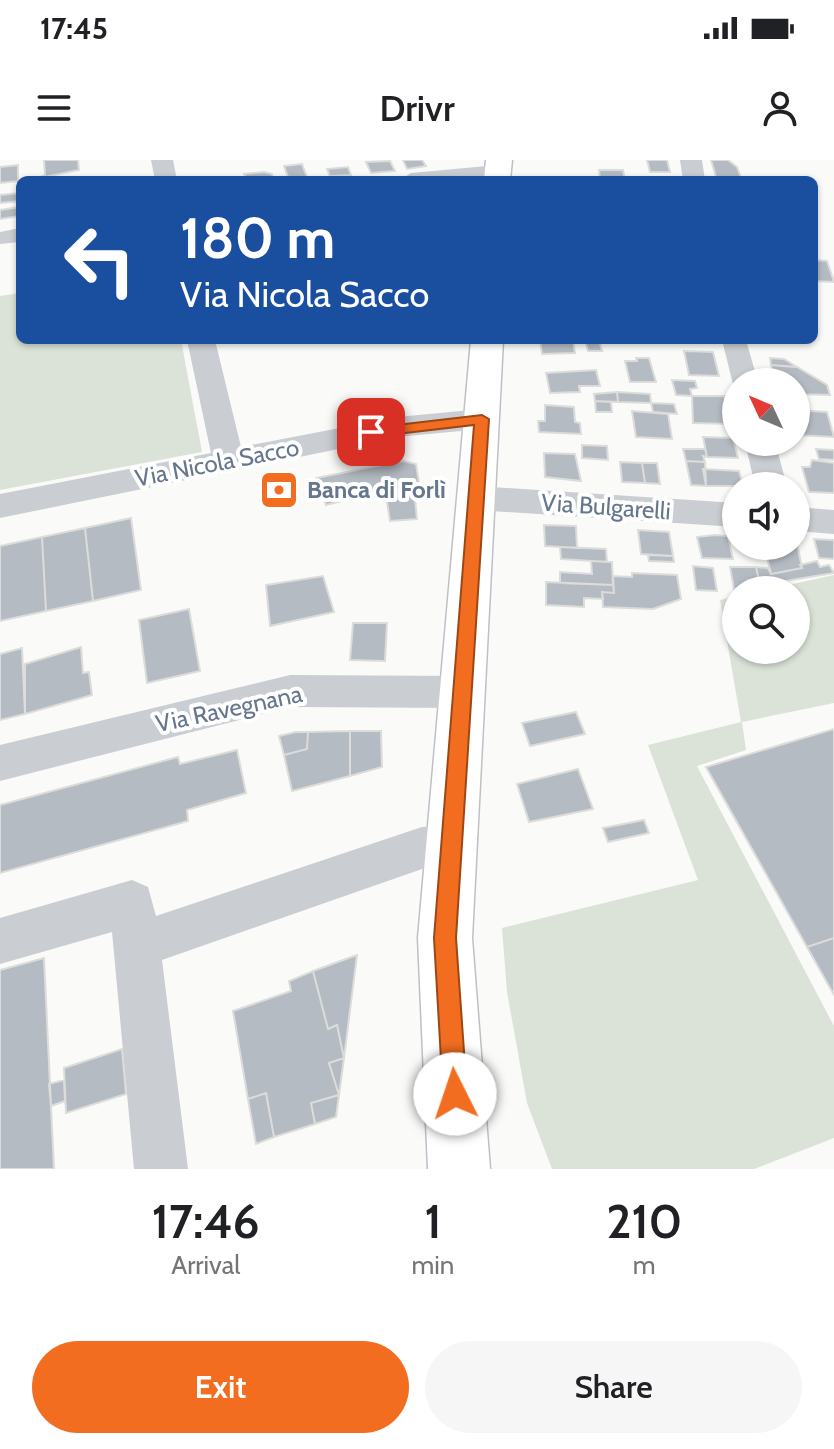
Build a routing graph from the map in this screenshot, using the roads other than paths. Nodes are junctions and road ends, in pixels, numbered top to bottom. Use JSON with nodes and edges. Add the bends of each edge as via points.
{"nodes":[{"id":1,"x":498,"y":171,"type":"edge"},
{"id":2,"x":450,"y":176,"type":"edge"},
{"id":3,"x":202,"y":344,"type":"edge"},
{"id":4,"x":487,"y":344,"type":"edge"},
{"id":5,"x":734,"y":344,"type":"edge"},
{"id":6,"x":740,"y":368,"type":"edge"},
{"id":7,"x":482,"y":419,"type":"junction"},
{"id":8,"x":228,"y":460,"type":"junction"},
{"id":9,"x":476,"y":498,"type":"junction"},
{"id":10,"x":0,"y":506,"type":"edge"},
{"id":11,"x":722,"y":514,"type":"edge"},
{"id":12,"x":810,"y":520,"type":"edge"},
{"id":13,"x":834,"y":522,"type":"edge"},
{"id":14,"x":463,"y":692,"type":"junction"},
{"id":15,"x":0,"y":763,"type":"edge"},
{"id":16,"x":452,"y":847,"type":"junction"},
{"id":17,"x":0,"y":941,"type":"edge"},
{"id":18,"x":136,"y":946,"type":"junction"},
{"id":19,"x":460,"y":1165,"type":"edge"},
{"id":20,"x":161,"y":1169,"type":"edge"}],
"edges":[{"from":1,"to":2,"type":"street"},
{"from":3,"to":8,"type":"street"},
{"from":4,"to":7,"type":"main road"},
{"from":5,"to":6,"type":"street"},
{"from":7,"to":8,"type":"street","name":"Via Nicola Sacco","via":[[397,427]]},
{"from":7,"to":9,"type":"main road"},
{"from":8,"to":10,"type":"street","name":"Via Nicola Sacco"},
{"from":9,"to":11,"type":"street","name":"Via Bulgarelli"},
{"from":9,"to":14,"type":"main road"},
{"from":12,"to":13,"type":"street"},
{"from":14,"to":15,"type":"street","name":"Via Ravegnana","via":[[290,691]]},
{"from":14,"to":16,"type":"main road"},
{"from":16,"to":18,"type":"street","via":[[422,848]]},
{"from":16,"to":19,"type":"main road","via":[[445,938]]},
{"from":17,"to":18,"type":"street","via":[[132,903]]},
{"from":18,"to":20,"type":"street"}]}
